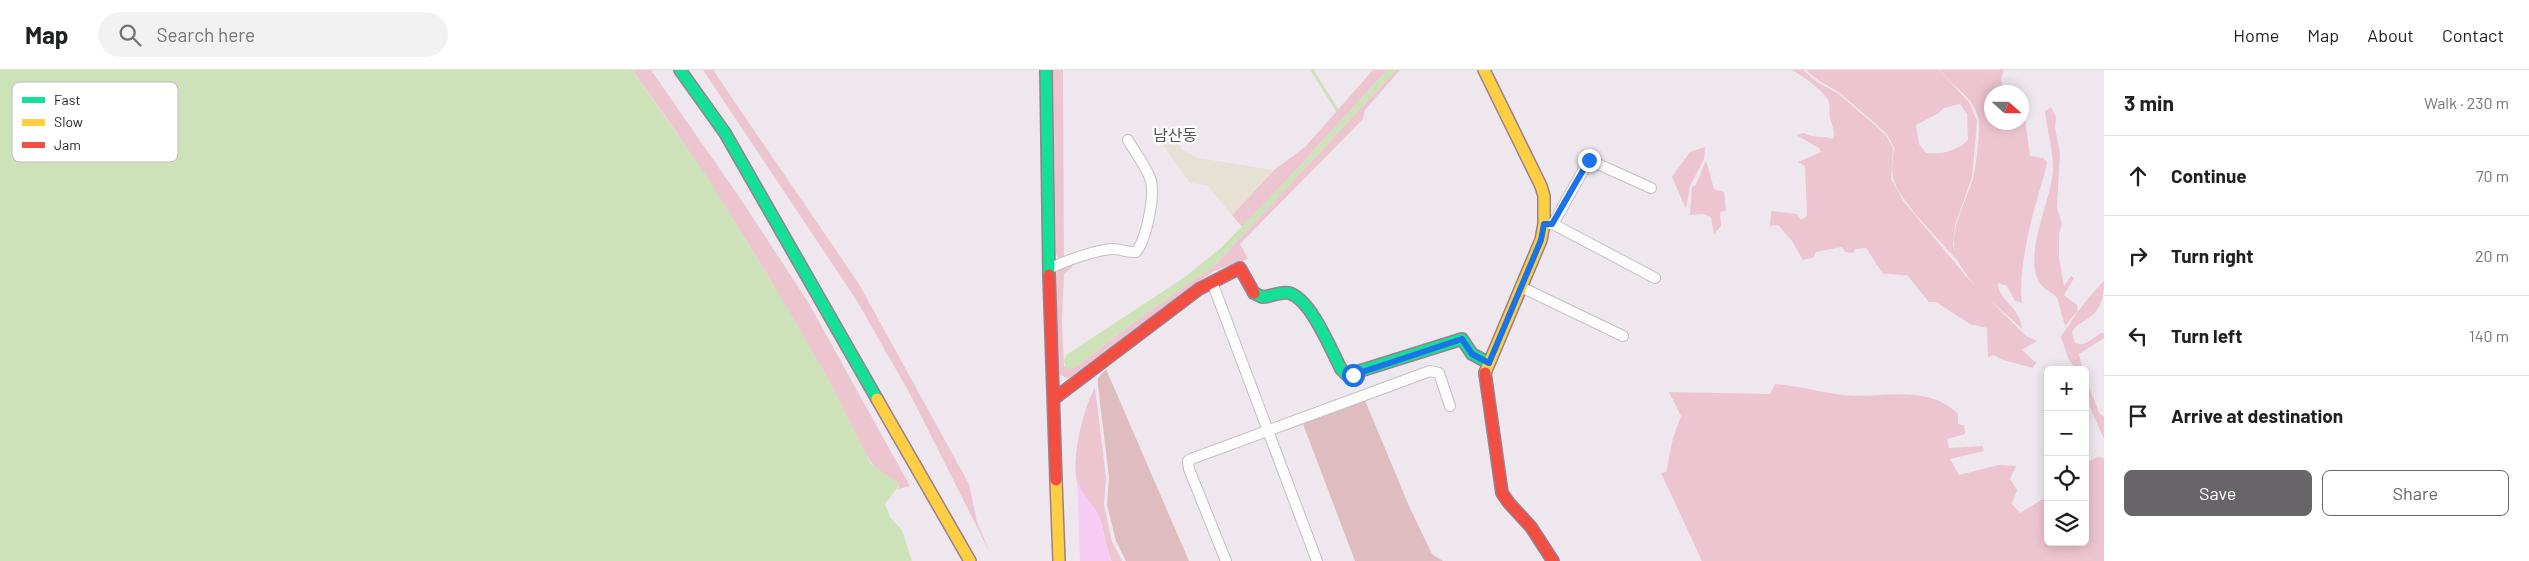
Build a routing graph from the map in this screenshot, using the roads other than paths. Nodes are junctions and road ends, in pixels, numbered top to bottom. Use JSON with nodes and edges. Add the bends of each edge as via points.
{"nodes":[{"id":1,"x":680,"y":70,"type":"edge"},
{"id":2,"x":1046,"y":70,"type":"edge"},
{"id":3,"x":1484,"y":70,"type":"edge"},
{"id":4,"x":1128,"y":140,"type":"dead end"},
{"id":5,"x":1651,"y":188,"type":"dead end"},
{"id":6,"x":1548,"y":224,"type":"junction"},
{"id":7,"x":1049,"y":269,"type":"junction"},
{"id":8,"x":1655,"y":278,"type":"dead end"},
{"id":9,"x":1212,"y":282,"type":"junction"},
{"id":10,"x":1521,"y":287,"type":"junction"},
{"id":11,"x":1623,"y":336,"type":"dead end"},
{"id":12,"x":1489,"y":363,"type":"junction"},
{"id":13,"x":1054,"y":398,"type":"junction"},
{"id":14,"x":1450,"y":406,"type":"dead end"},
{"id":15,"x":1267,"y":429,"type":"junction"},
{"id":16,"x":970,"y":561,"type":"edge"},
{"id":17,"x":1060,"y":561,"type":"edge"},
{"id":18,"x":1226,"y":561,"type":"edge"},
{"id":19,"x":1317,"y":561,"type":"edge"},
{"id":20,"x":1552,"y":561,"type":"edge"}],
"edges":[{"from":1,"to":16,"type":"main road","via":[[725,133]]},
{"from":2,"to":7,"type":"main road"},
{"from":3,"to":6,"type":"main road","via":[[1541,186]]},
{"from":4,"to":7,"type":"street","via":[[1151,180],[1150,212],[1141,246],[1136,252],[1113,249],[1063,262]]},
{"from":5,"to":6,"type":"street","via":[[1589,160]]},
{"from":6,"to":8,"type":"street"},
{"from":6,"to":10,"type":"main road"},
{"from":7,"to":13,"type":"main road"},
{"from":9,"to":12,"type":"main road","via":[[1240,268],[1256,295],[1294,293],[1307,306],[1347,376],[1462,339],[1472,354]]},
{"from":9,"to":13,"type":"main road"},
{"from":9,"to":15,"type":"street"},
{"from":10,"to":11,"type":"street"},
{"from":10,"to":12,"type":"main road"},
{"from":12,"to":20,"type":"main road","via":[[1484,375],[1502,493],[1506,503],[1530,526]]},
{"from":13,"to":17,"type":"main road"},
{"from":14,"to":15,"type":"street","via":[[1439,372],[1430,371]]},
{"from":15,"to":18,"type":"street","via":[[1188,461]]},
{"from":15,"to":19,"type":"street"}]}
